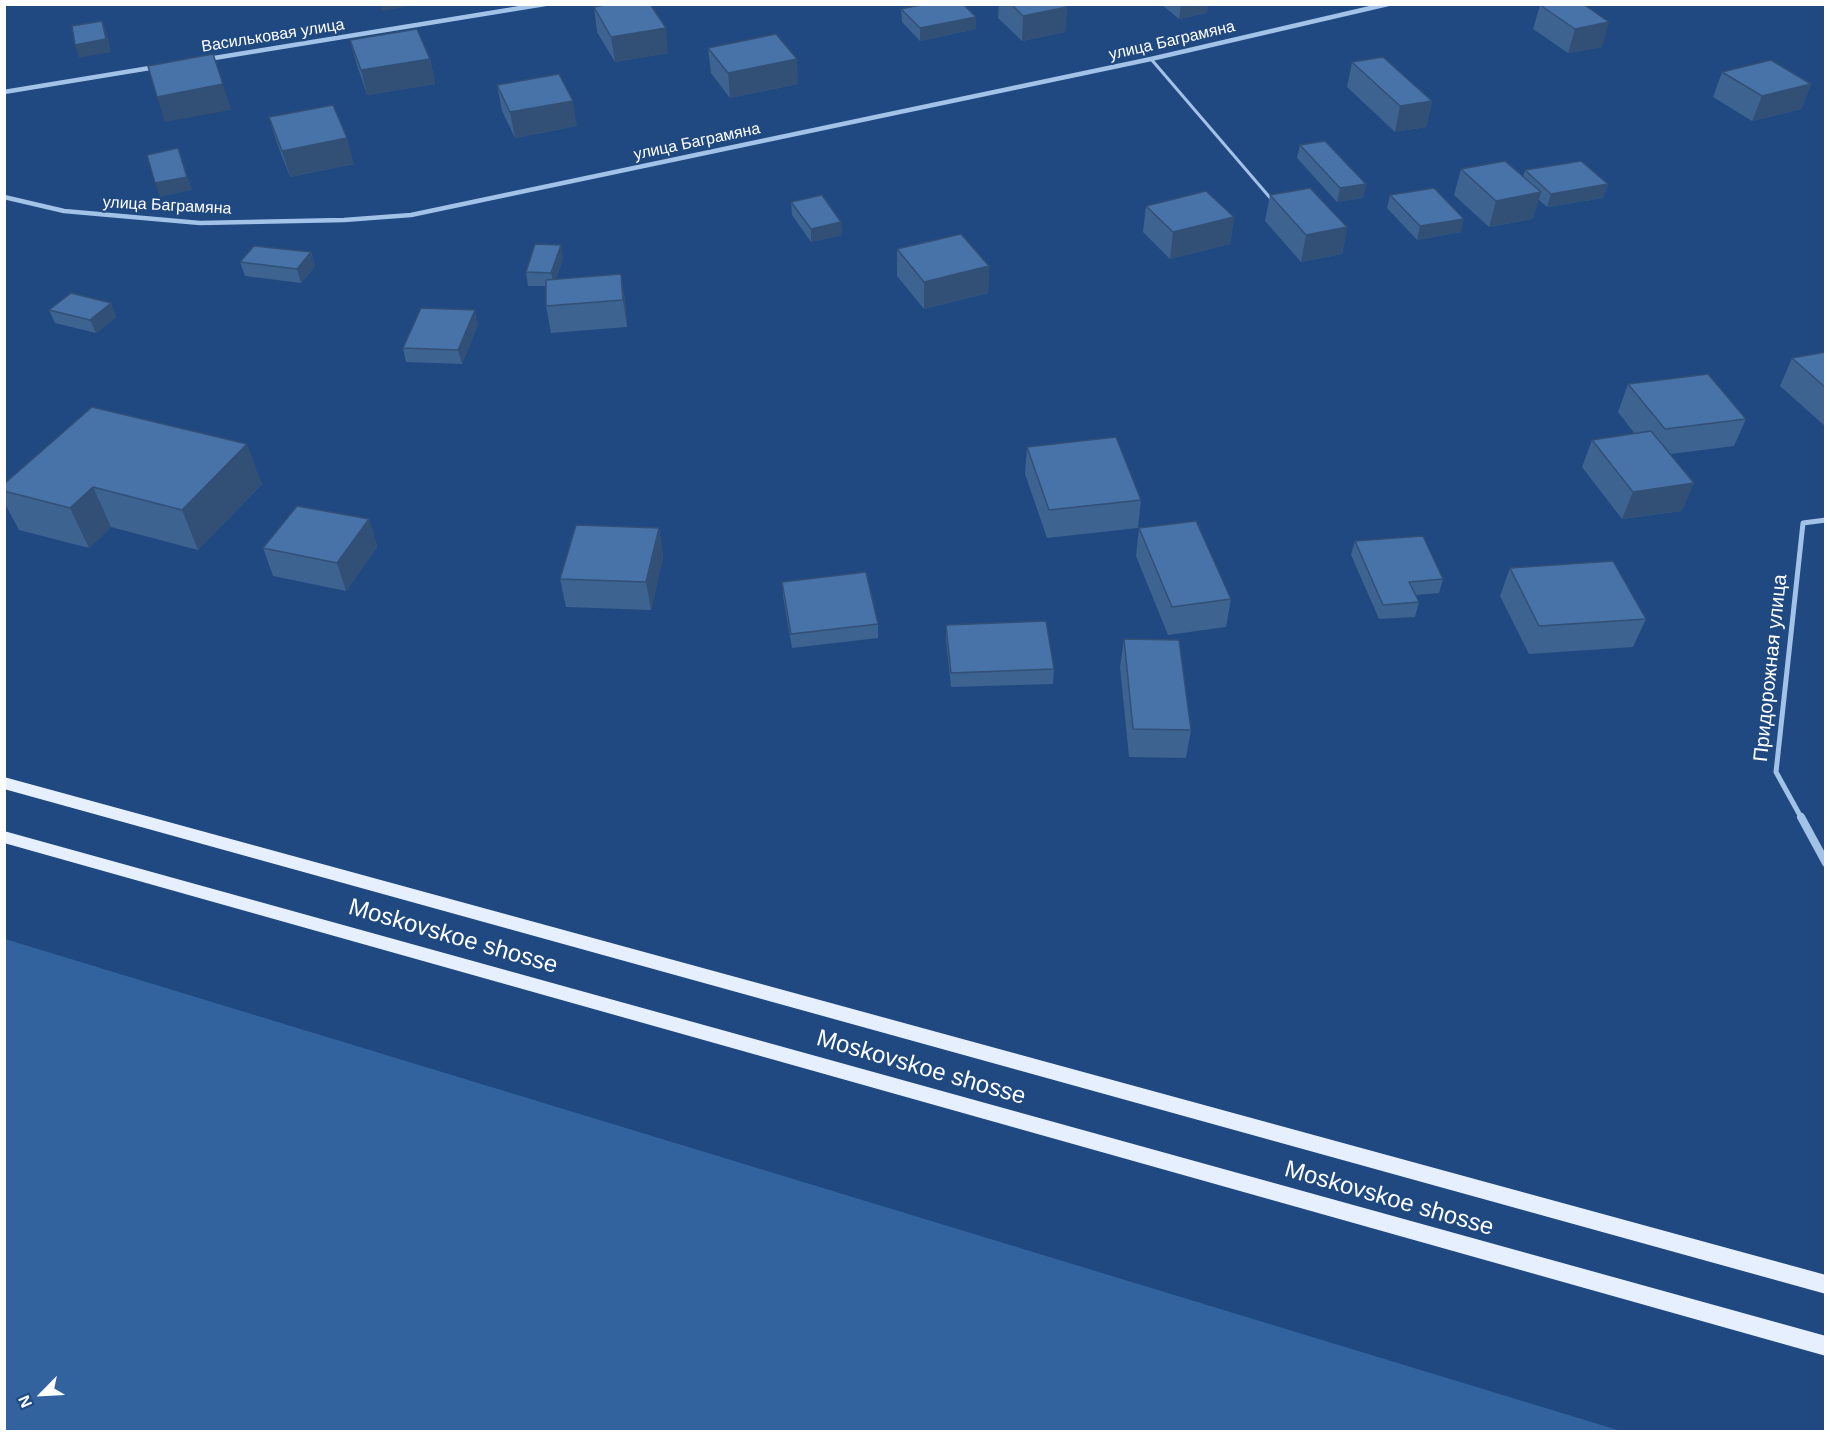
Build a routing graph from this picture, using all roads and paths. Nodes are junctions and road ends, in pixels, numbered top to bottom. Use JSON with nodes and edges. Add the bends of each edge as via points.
{"nodes":[{"id":1,"x":545,"y":4,"type":"edge"},
{"id":2,"x":1388,"y":4,"type":"edge"},
{"id":3,"x":207,"y":59,"type":"edge"},
{"id":4,"x":1151,"y":59,"type":"junction"},
{"id":5,"x":160,"y":66,"type":"edge"},
{"id":6,"x":4,"y":92,"type":"edge"},
{"id":7,"x":4,"y":197,"type":"edge"},
{"id":8,"x":1279,"y":209,"type":"edge"},
{"id":9,"x":1826,"y":520,"type":"edge"},
{"id":10,"x":4,"y":783,"type":"edge"},
{"id":11,"x":4,"y":837,"type":"edge"},
{"id":12,"x":1826,"y":863,"type":"edge"},
{"id":13,"x":1826,"y":1285,"type":"edge"},
{"id":14,"x":1826,"y":1346,"type":"edge"}],
"edges":[{"from":1,"to":3,"type":"street","name":"Васильковая улица"},
{"from":2,"to":4,"type":"street","name":"улица Баграмяна"},
{"from":4,"to":7,"type":"street","name":"улица Баграмяна","via":[[411,215],[200,223],[64,211]]},
{"from":4,"to":8,"type":"lane"},
{"from":5,"to":6,"type":"street"},
{"from":9,"to":12,"type":"street","name":"Придорожная улица","via":[[1803,524],[1776,771]]},
{"from":10,"to":13,"type":"main road","name":"Moskovskoe shosse"},
{"from":11,"to":14,"type":"main road","name":"Moskovskoe shosse"}]}
